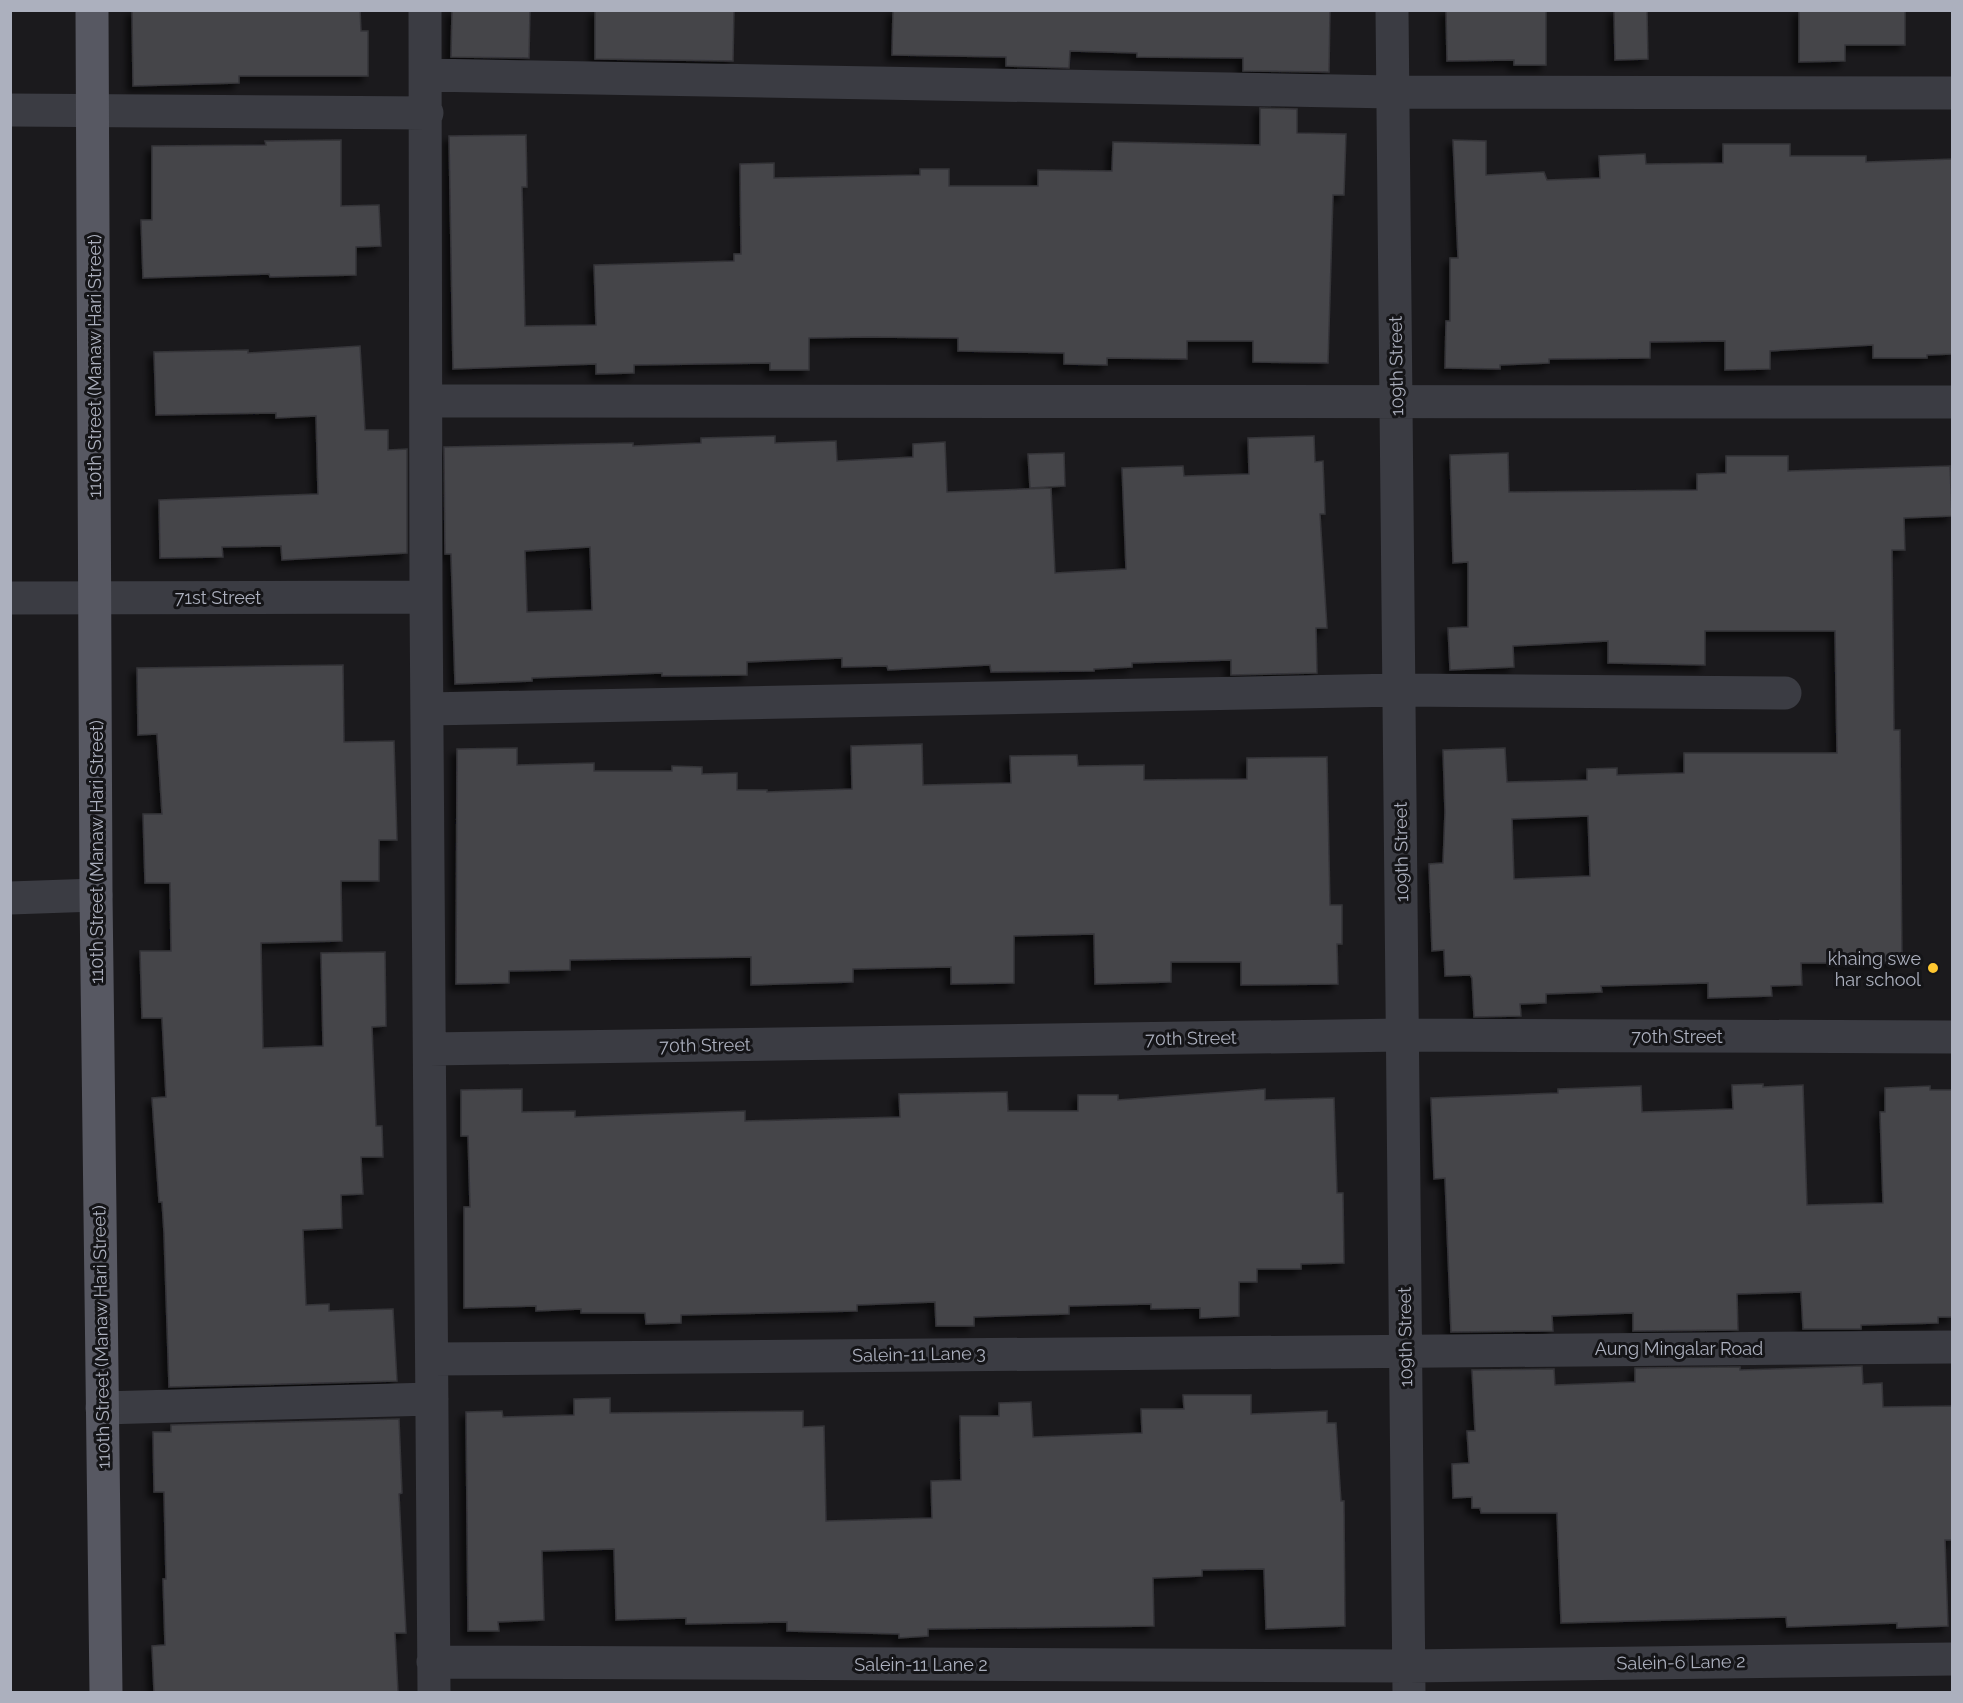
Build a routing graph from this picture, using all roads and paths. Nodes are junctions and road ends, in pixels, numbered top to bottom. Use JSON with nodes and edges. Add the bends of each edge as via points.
{"nodes":[{"id":1,"x":92,"y":10,"type":"edge"},
{"id":2,"x":425,"y":10,"type":"edge"},
{"id":3,"x":1392,"y":10,"type":"edge"},
{"id":4,"x":426,"y":75,"type":"junction"},
{"id":5,"x":1393,"y":92,"type":"junction"},
{"id":6,"x":1953,"y":93,"type":"edge"},
{"id":7,"x":10,"y":110,"type":"edge"},
{"id":8,"x":92,"y":111,"type":"junction"},
{"id":9,"x":427,"y":113,"type":"junction"},
{"id":10,"x":426,"y":400,"type":"junction"},
{"id":11,"x":1396,"y":402,"type":"junction"},
{"id":12,"x":1953,"y":402,"type":"edge"},
{"id":13,"x":95,"y":597,"type":"junction"},
{"id":14,"x":426,"y":597,"type":"junction"},
{"id":15,"x":10,"y":598,"type":"edge"},
{"id":16,"x":1399,"y":690,"type":"junction"},
{"id":17,"x":1785,"y":693,"type":"dead end"},
{"id":18,"x":427,"y":709,"type":"junction"},
{"id":19,"x":96,"y":895,"type":"junction"},
{"id":20,"x":10,"y":898,"type":"edge"},
{"id":21,"x":1402,"y":1035,"type":"junction"},
{"id":22,"x":1953,"y":1037,"type":"edge"},
{"id":23,"x":430,"y":1049,"type":"junction"},
{"id":24,"x":1953,"y":1347,"type":"edge"},
{"id":25,"x":1405,"y":1349,"type":"junction"},
{"id":26,"x":432,"y":1359,"type":"junction"},
{"id":27,"x":432,"y":1399,"type":"junction"},
{"id":28,"x":102,"y":1408,"type":"junction"},
{"id":29,"x":1953,"y":1659,"type":"edge"},
{"id":30,"x":433,"y":1677,"type":"edge"},
{"id":31,"x":1409,"y":1679,"type":"edge"},
{"id":32,"x":106,"y":1692,"type":"edge"}],
"edges":[{"from":1,"to":8,"type":"main road","name":"110th Street (Manaw Hari Street)"},
{"from":2,"to":4,"type":"street"},
{"from":3,"to":5,"type":"street","name":"109th Street"},
{"from":4,"to":5,"type":"street"},
{"from":4,"to":9,"type":"street"},
{"from":5,"to":6,"type":"street"},
{"from":5,"to":11,"type":"street","name":"109th Street"},
{"from":7,"to":8,"type":"street"},
{"from":8,"to":9,"type":"street"},
{"from":8,"to":13,"type":"main road","name":"110th Street (Manaw Hari Street)"},
{"from":9,"to":10,"type":"street"},
{"from":10,"to":11,"type":"street"},
{"from":10,"to":14,"type":"street"},
{"from":11,"to":12,"type":"street"},
{"from":11,"to":16,"type":"street","name":"109th Street"},
{"from":13,"to":14,"type":"street","name":"71st Street"},
{"from":13,"to":15,"type":"street","name":"71st Street"},
{"from":13,"to":19,"type":"main road","name":"110th Street (Manaw Hari Street)"},
{"from":14,"to":18,"type":"street"},
{"from":16,"to":17,"type":"street"},
{"from":16,"to":18,"type":"street"},
{"from":16,"to":21,"type":"street","name":"109th Street"},
{"from":18,"to":23,"type":"street"},
{"from":19,"to":20,"type":"street"},
{"from":19,"to":28,"type":"main road","name":"110th Street (Manaw Hari Street)"},
{"from":21,"to":22,"type":"street","name":"70th Street"},
{"from":21,"to":23,"type":"street","name":"70th Street"},
{"from":21,"to":25,"type":"street","name":"109th Street"},
{"from":23,"to":26,"type":"street"},
{"from":24,"to":25,"type":"street","name":"Aung Mingalar Road"},
{"from":25,"to":26,"type":"street","name":"Salein-11 Lane 3"},
{"from":25,"to":31,"type":"street","name":"109th Street"},
{"from":26,"to":27,"type":"street"},
{"from":27,"to":28,"type":"street"},
{"from":27,"to":30,"type":"street"},
{"from":28,"to":32,"type":"main road","name":"110th Street (Manaw Hari Street)"},
{"from":29,"to":31,"type":"street","name":"Salein-6 Lane 2"},
{"from":30,"to":31,"type":"street","name":"Salein-11 Lane 2"}]}
